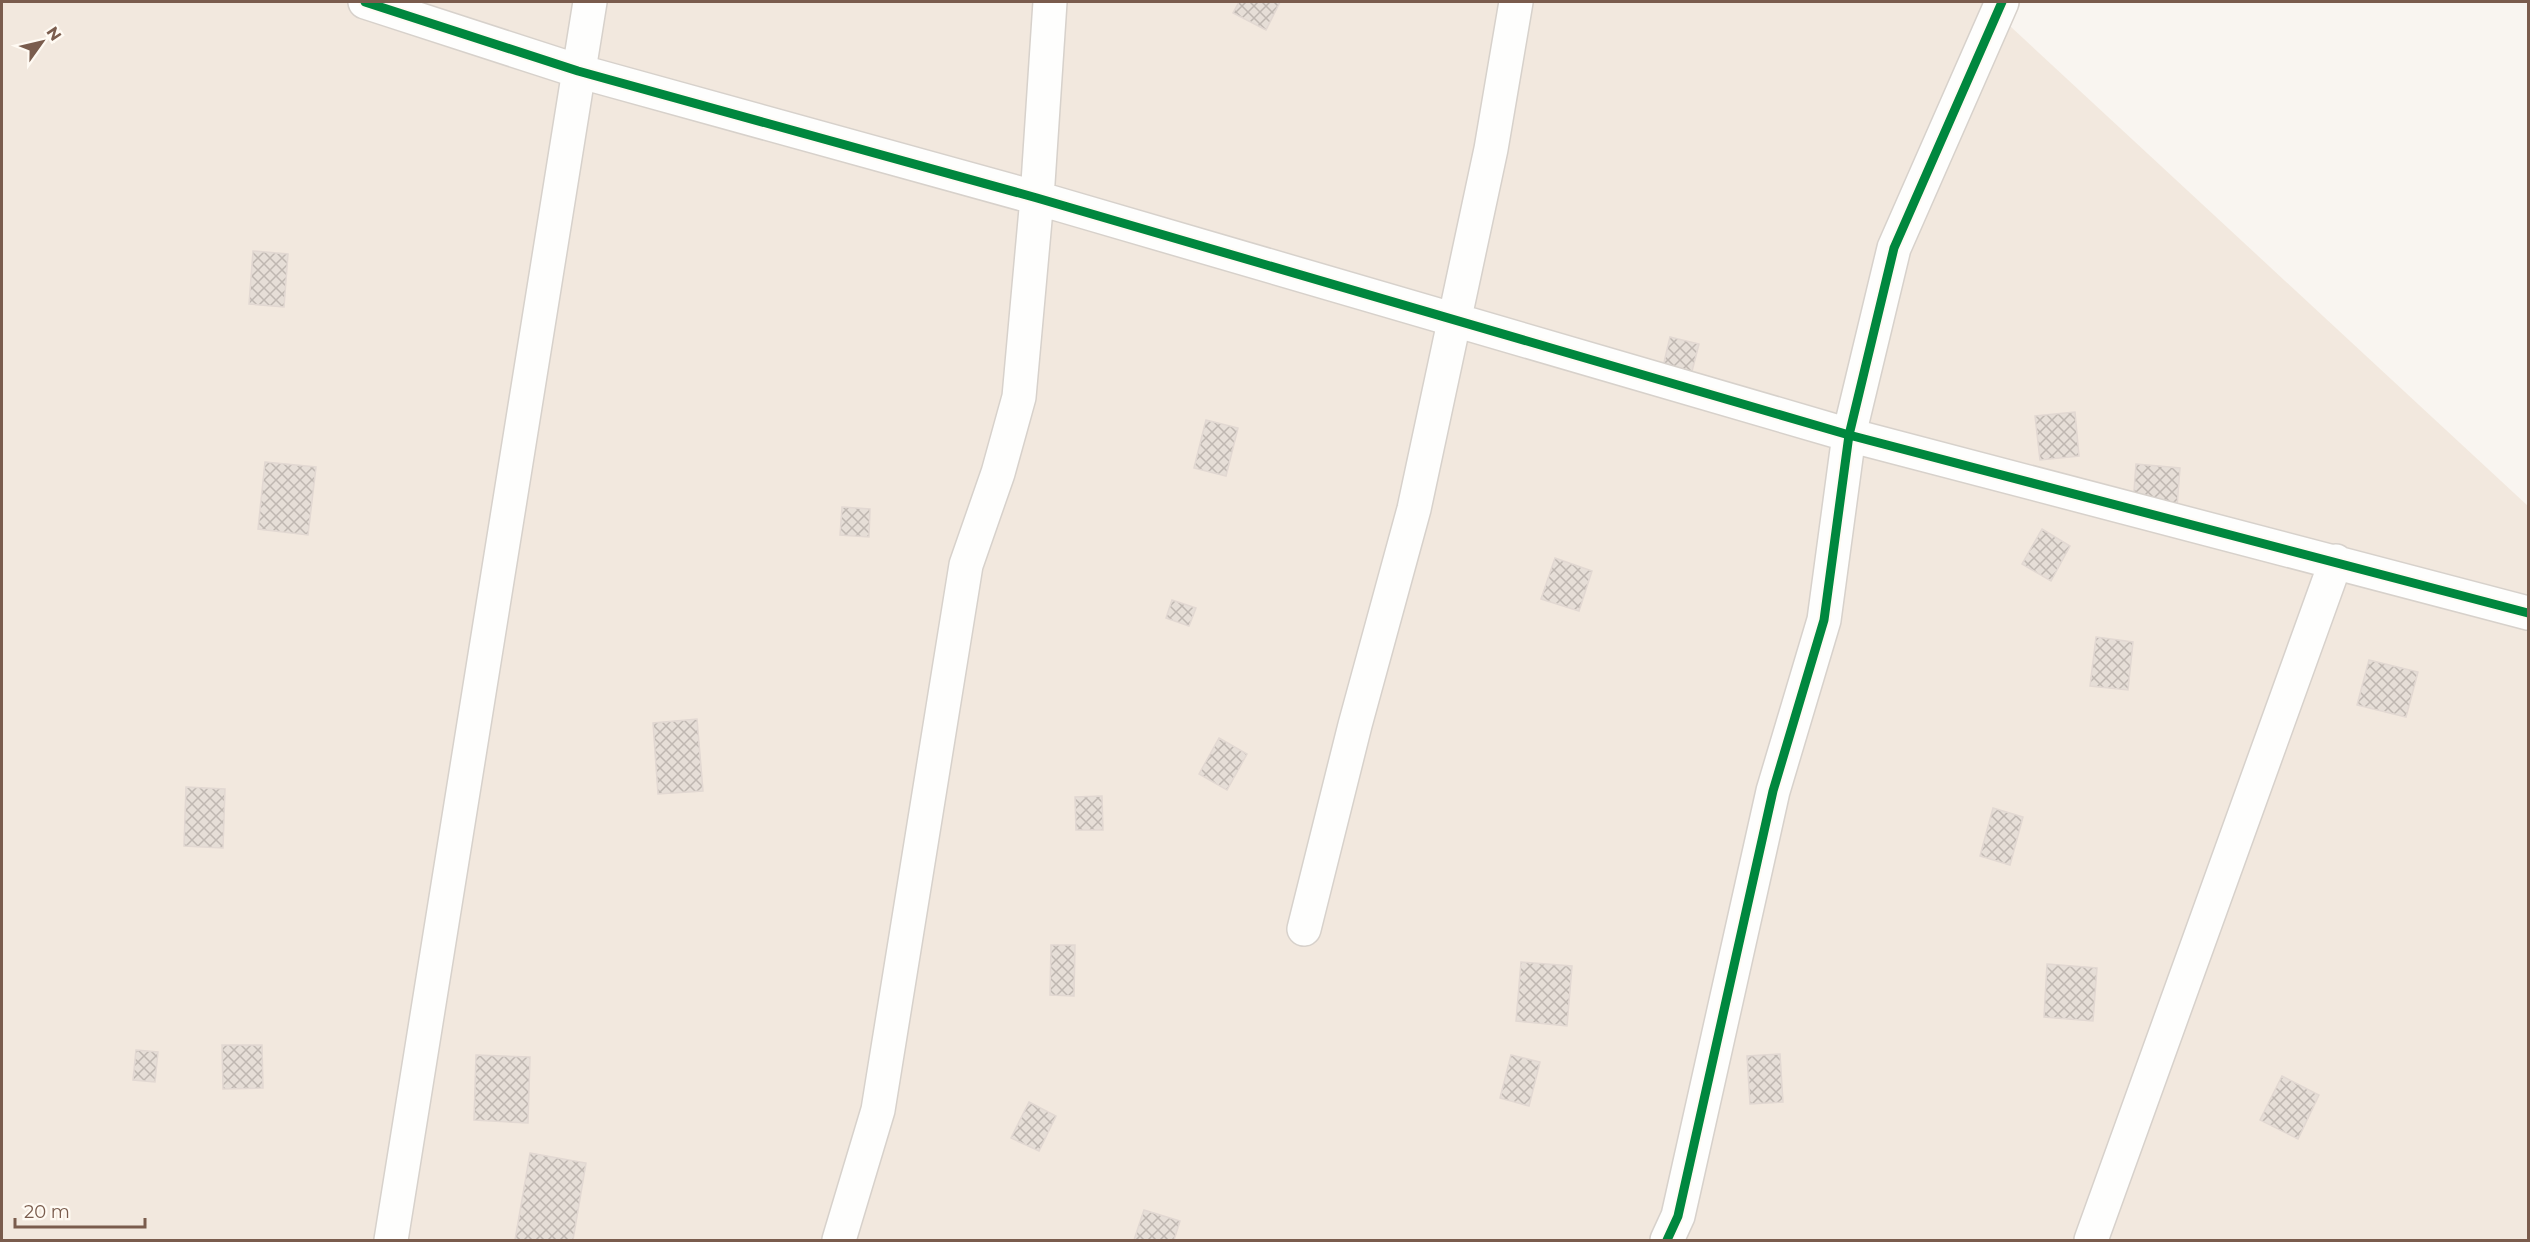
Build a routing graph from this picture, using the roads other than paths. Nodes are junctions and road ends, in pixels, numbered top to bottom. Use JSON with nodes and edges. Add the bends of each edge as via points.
{"nodes":[{"id":1,"x":365,"y":2,"type":"edge"},
{"id":2,"x":590,"y":2,"type":"edge"},
{"id":3,"x":1050,"y":2,"type":"edge"},
{"id":4,"x":1516,"y":2,"type":"edge"},
{"id":5,"x":2002,"y":2,"type":"edge"},
{"id":6,"x":578,"y":71,"type":"junction"},
{"id":7,"x":1037,"y":198,"type":"junction"},
{"id":8,"x":1454,"y":320,"type":"junction"},
{"id":9,"x":1850,"y":435,"type":"junction"},
{"id":10,"x":2336,"y":561,"type":"junction"},
{"id":11,"x":2529,"y":613,"type":"edge"},
{"id":12,"x":1304,"y":929,"type":"dead end"},
{"id":13,"x":391,"y":1240,"type":"edge"},
{"id":14,"x":839,"y":1240,"type":"edge"},
{"id":15,"x":1667,"y":1240,"type":"edge"},
{"id":16,"x":2091,"y":1240,"type":"edge"}],
"edges":[{"from":1,"to":6,"type":"street"},
{"from":2,"to":6,"type":"street"},
{"from":3,"to":7,"type":"street"},
{"from":4,"to":8,"type":"street","via":[[1491,149]]},
{"from":5,"to":9,"type":"street","via":[[1894,248]]},
{"from":6,"to":7,"type":"street"},
{"from":6,"to":13,"type":"street"},
{"from":7,"to":8,"type":"street"},
{"from":7,"to":14,"type":"street","via":[[1019,397],[966,565],[878,1110]]},
{"from":8,"to":9,"type":"street"},
{"from":8,"to":12,"type":"street","via":[[1414,509]]},
{"from":9,"to":10,"type":"street"},
{"from":9,"to":15,"type":"street","via":[[1824,620],[1773,791],[1678,1216]]},
{"from":10,"to":11,"type":"street"},
{"from":10,"to":16,"type":"street"}]}
